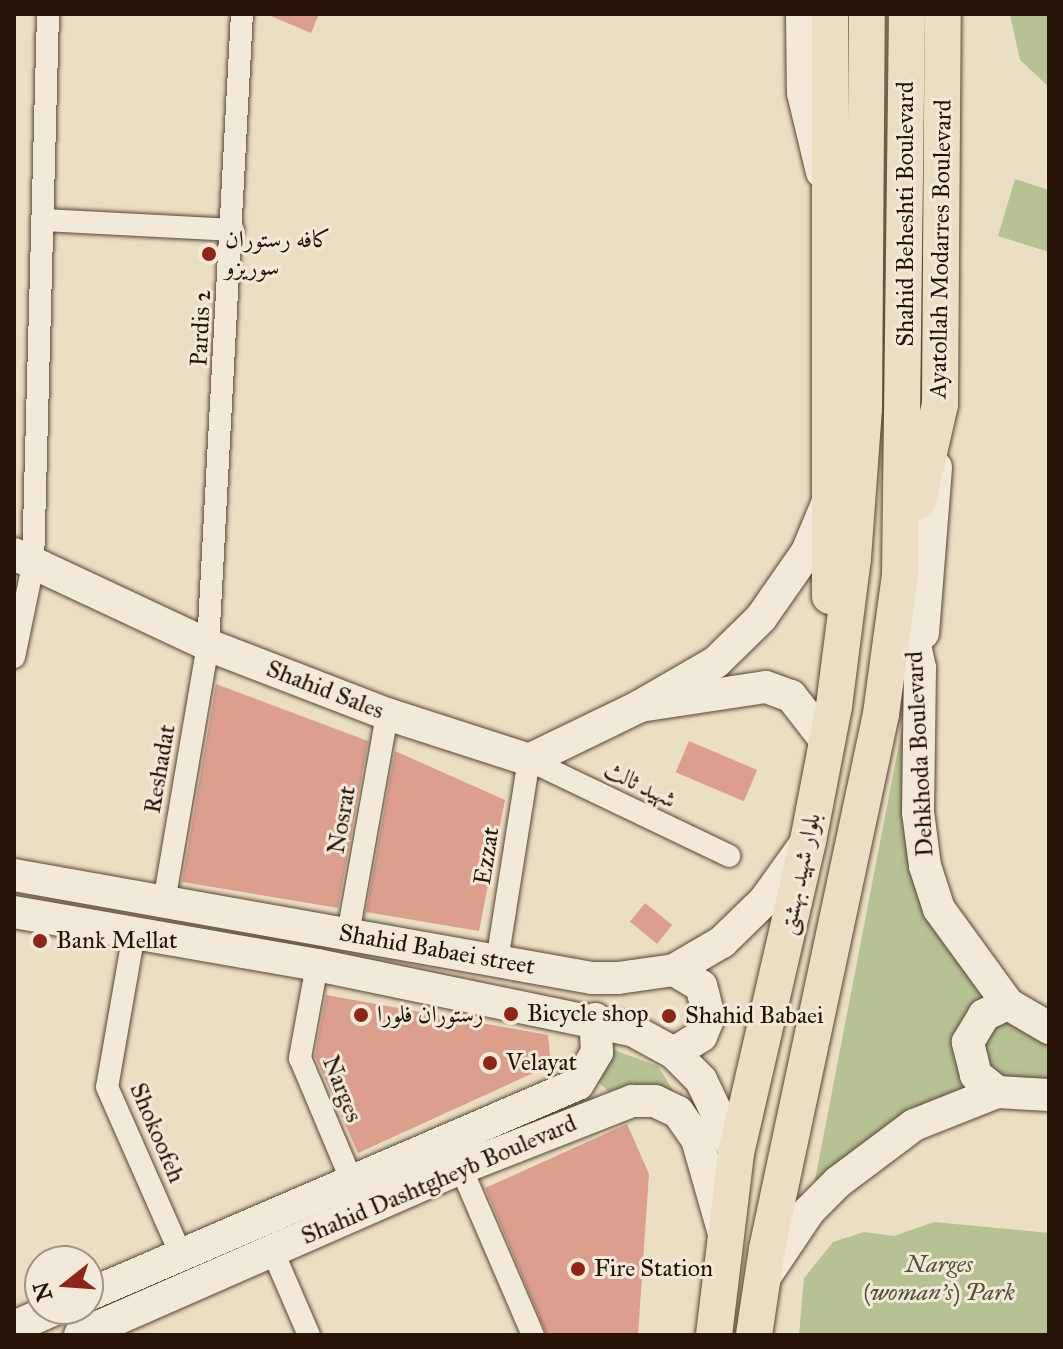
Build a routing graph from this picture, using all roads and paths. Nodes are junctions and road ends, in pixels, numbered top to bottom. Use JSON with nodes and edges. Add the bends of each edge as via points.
{"nodes":[{"id":1,"x":48,"y":14,"type":"edge"},
{"id":2,"x":242,"y":14,"type":"edge"},
{"id":3,"x":802,"y":14,"type":"edge"},
{"id":4,"x":830,"y":14,"type":"edge"},
{"id":5,"x":867,"y":14,"type":"edge"},
{"id":6,"x":907,"y":14,"type":"edge"},
{"id":7,"x":943,"y":14,"type":"edge"},
{"id":8,"x":829,"y":199,"type":"junction"},
{"id":9,"x":45,"y":220,"type":"junction"},
{"id":10,"x":233,"y":230,"type":"junction"},
{"id":11,"x":940,"y":404,"type":"junction"},
{"id":12,"x":827,"y":504,"type":"junction"},
{"id":13,"x":23,"y":559,"type":"edge"},
{"id":14,"x":900,"y":576,"type":"junction"},
{"id":15,"x":208,"y":645,"type":"junction"},
{"id":16,"x":14,"y":657,"type":"edge"},
{"id":17,"x":920,"y":668,"type":"junction"},
{"id":18,"x":640,"y":706,"type":"junction"},
{"id":19,"x":834,"y":706,"type":"junction"},
{"id":20,"x":387,"y":714,"type":"junction"},
{"id":21,"x":827,"y":742,"type":"junction"},
{"id":22,"x":529,"y":760,"type":"junction"},
{"id":23,"x":808,"y":841,"type":"junction"},
{"id":24,"x":729,"y":856,"type":"dead end"},
{"id":25,"x":14,"y":875,"type":"edge"},
{"id":26,"x":164,"y":902,"type":"junction"},
{"id":27,"x":14,"y":912,"type":"edge"},
{"id":28,"x":134,"y":933,"type":"junction"},
{"id":29,"x":348,"y":934,"type":"junction"},
{"id":30,"x":497,"y":961,"type":"junction"},
{"id":31,"x":317,"y":965,"type":"junction"},
{"id":32,"x":674,"y":970,"type":"junction"},
{"id":33,"x":1008,"y":1004,"type":"junction"},
{"id":34,"x":595,"y":1019,"type":"junction"},
{"id":35,"x":1049,"y":1028,"type":"edge"},
{"id":36,"x":674,"y":1053,"type":"junction"},
{"id":37,"x":578,"y":1084,"type":"junction"},
{"id":38,"x":997,"y":1092,"type":"junction"},
{"id":39,"x":1049,"y":1095,"type":"edge"},
{"id":40,"x":596,"y":1112,"type":"junction"},
{"id":41,"x":736,"y":1153,"type":"junction"},
{"id":42,"x":461,"y":1168,"type":"junction"},
{"id":43,"x":352,"y":1182,"type":"junction"},
{"id":44,"x":724,"y":1236,"type":"junction"},
{"id":45,"x":273,"y":1252,"type":"junction"},
{"id":46,"x":181,"y":1255,"type":"junction"},
{"id":47,"x":762,"y":1281,"type":"junction"},
{"id":48,"x":104,"y":1288,"type":"edge"},
{"id":49,"x":115,"y":1328,"type":"edge"},
{"id":50,"x":755,"y":1333,"type":"edge"},
{"id":51,"x":80,"y":1335,"type":"edge"},
{"id":52,"x":309,"y":1335,"type":"edge"},
{"id":53,"x":533,"y":1335,"type":"edge"},
{"id":54,"x":704,"y":1335,"type":"edge"},
{"id":55,"x":714,"y":1335,"type":"edge"}],
"edges":[{"from":1,"to":9,"type":"street"},
{"from":2,"to":10,"type":"street","name":"Pardis 2"},
{"from":3,"to":8,"type":"main road","via":[[803,93]]},
{"from":4,"to":8,"type":"main road"},
{"from":5,"to":19,"type":"main road","name":"بلوار شهید بهشتی","via":[[864,409],[853,558]]},
{"from":6,"to":14,"type":"main road","name":"بلوار شهید بهشتی"},
{"from":7,"to":11,"type":"main road","name":"Ayatollah Modarres Boulevard"},
{"from":8,"to":12,"type":"main road"},
{"from":9,"to":10,"type":"street"},
{"from":9,"to":13,"type":"street"},
{"from":10,"to":15,"type":"street","name":"Pardis 2"},
{"from":11,"to":14,"type":"main road","name":"Ayatollah Modarres Boulevard"},
{"from":11,"to":17,"type":"main road"},
{"from":12,"to":18,"type":"main road","via":[[807,552],[761,618],[716,662]]},
{"from":12,"to":19,"type":"main road"},
{"from":13,"to":15,"type":"main road","name":"Shahid Sales"},
{"from":13,"to":16,"type":"street"},
{"from":14,"to":17,"type":"main road","name":"Dehkhoda Boulevard"},
{"from":14,"to":47,"type":"main road","name":"بلوار شهید بهشتی","via":[[881,714]]},
{"from":15,"to":20,"type":"main road","name":"Shahid Sales"},
{"from":15,"to":26,"type":"street","name":"Reshadat"},
{"from":17,"to":33,"type":"main road","name":"Dehkhoda Boulevard","via":[[918,812],[925,866],[946,924]]},
{"from":18,"to":21,"type":"main road","via":[[766,687],[791,696]]},
{"from":18,"to":22,"type":"main road"},
{"from":19,"to":21,"type":"main road","name":"بلوار شهید بهشتی"},
{"from":20,"to":22,"type":"main road","name":"Shahid Sales"},
{"from":20,"to":29,"type":"street","name":"Nosrat"},
{"from":21,"to":23,"type":"main road","name":"بلوار شهید بهشتی"},
{"from":22,"to":24,"type":"street","name":"شهید ثالث"},
{"from":22,"to":30,"type":"street","name":"Ezzat"},
{"from":23,"to":32,"type":"main road","name":"Shahid Babaei street","via":[[765,900],[722,942]]},
{"from":23,"to":41,"type":"main road","name":"بلوار شهید بهشتی"},
{"from":25,"to":26,"type":"main road","name":"Shahid Babaei street"},
{"from":26,"to":29,"type":"main road","name":"Shahid Babaei street"},
{"from":27,"to":28,"type":"main road","name":"Shahid Babaei street"},
{"from":28,"to":31,"type":"main road","name":"Shahid Babaei street"},
{"from":28,"to":46,"type":"street","name":"Shokoofeh","via":[[107,1087]]},
{"from":29,"to":30,"type":"main road","name":"Shahid Babaei street"},
{"from":30,"to":32,"type":"main road","name":"Shahid Babaei street","via":[[592,978]]},
{"from":31,"to":34,"type":"main road","name":"Shahid Babaei street"},
{"from":31,"to":43,"type":"street","name":"Narges","via":[[300,1058]]},
{"from":32,"to":36,"type":"main road","via":[[701,986],[709,1017],[693,1044]]},
{"from":33,"to":35,"type":"main road","name":"Dehkhoda Boulevard"},
{"from":33,"to":38,"type":"main road","via":[[984,1015],[968,1042],[976,1075]]},
{"from":34,"to":36,"type":"main road","name":"Shahid Babaei street","via":[[632,1030]]},
{"from":34,"to":37,"type":"main road","name":"Shahid Dashtgheyb Boulevard","via":[[597,1052]]},
{"from":36,"to":41,"type":"main road","name":"Shahid Babaei street","via":[[701,1080]]},
{"from":37,"to":40,"type":"main road","via":[[592,1094]]},
{"from":37,"to":43,"type":"main road","name":"Shahid Dashtgheyb Boulevard"},
{"from":38,"to":39,"type":"main road"},
{"from":38,"to":47,"type":"main road","via":[[914,1125],[844,1176],[809,1211]]},
{"from":40,"to":42,"type":"main road","name":"Shahid Dashtgheyb Boulevard"},
{"from":40,"to":44,"type":"main road","name":"Shahid Dashtgheyb Boulevard","via":[[632,1101],[655,1101],[678,1112],[697,1139]]},
{"from":41,"to":44,"type":"main road","name":"بلوار شهید بهشتی"},
{"from":42,"to":45,"type":"main road","name":"Shahid Dashtgheyb Boulevard"},
{"from":42,"to":53,"type":"street"},
{"from":43,"to":46,"type":"main road","name":"Shahid Dashtgheyb Boulevard"},
{"from":44,"to":54,"type":"main road"},
{"from":44,"to":55,"type":"main road","name":"بلوار شهید بهشتی"},
{"from":45,"to":49,"type":"main road","name":"Shahid Dashtgheyb Boulevard"},
{"from":45,"to":52,"type":"street"},
{"from":46,"to":48,"type":"main road","name":"Shahid Dashtgheyb Boulevard"},
{"from":47,"to":50,"type":"main road","name":"بلوار شهید بهشتی"},
{"from":49,"to":51,"type":"main road","name":"Shahid Dashtgheyb Boulevard"}]}
